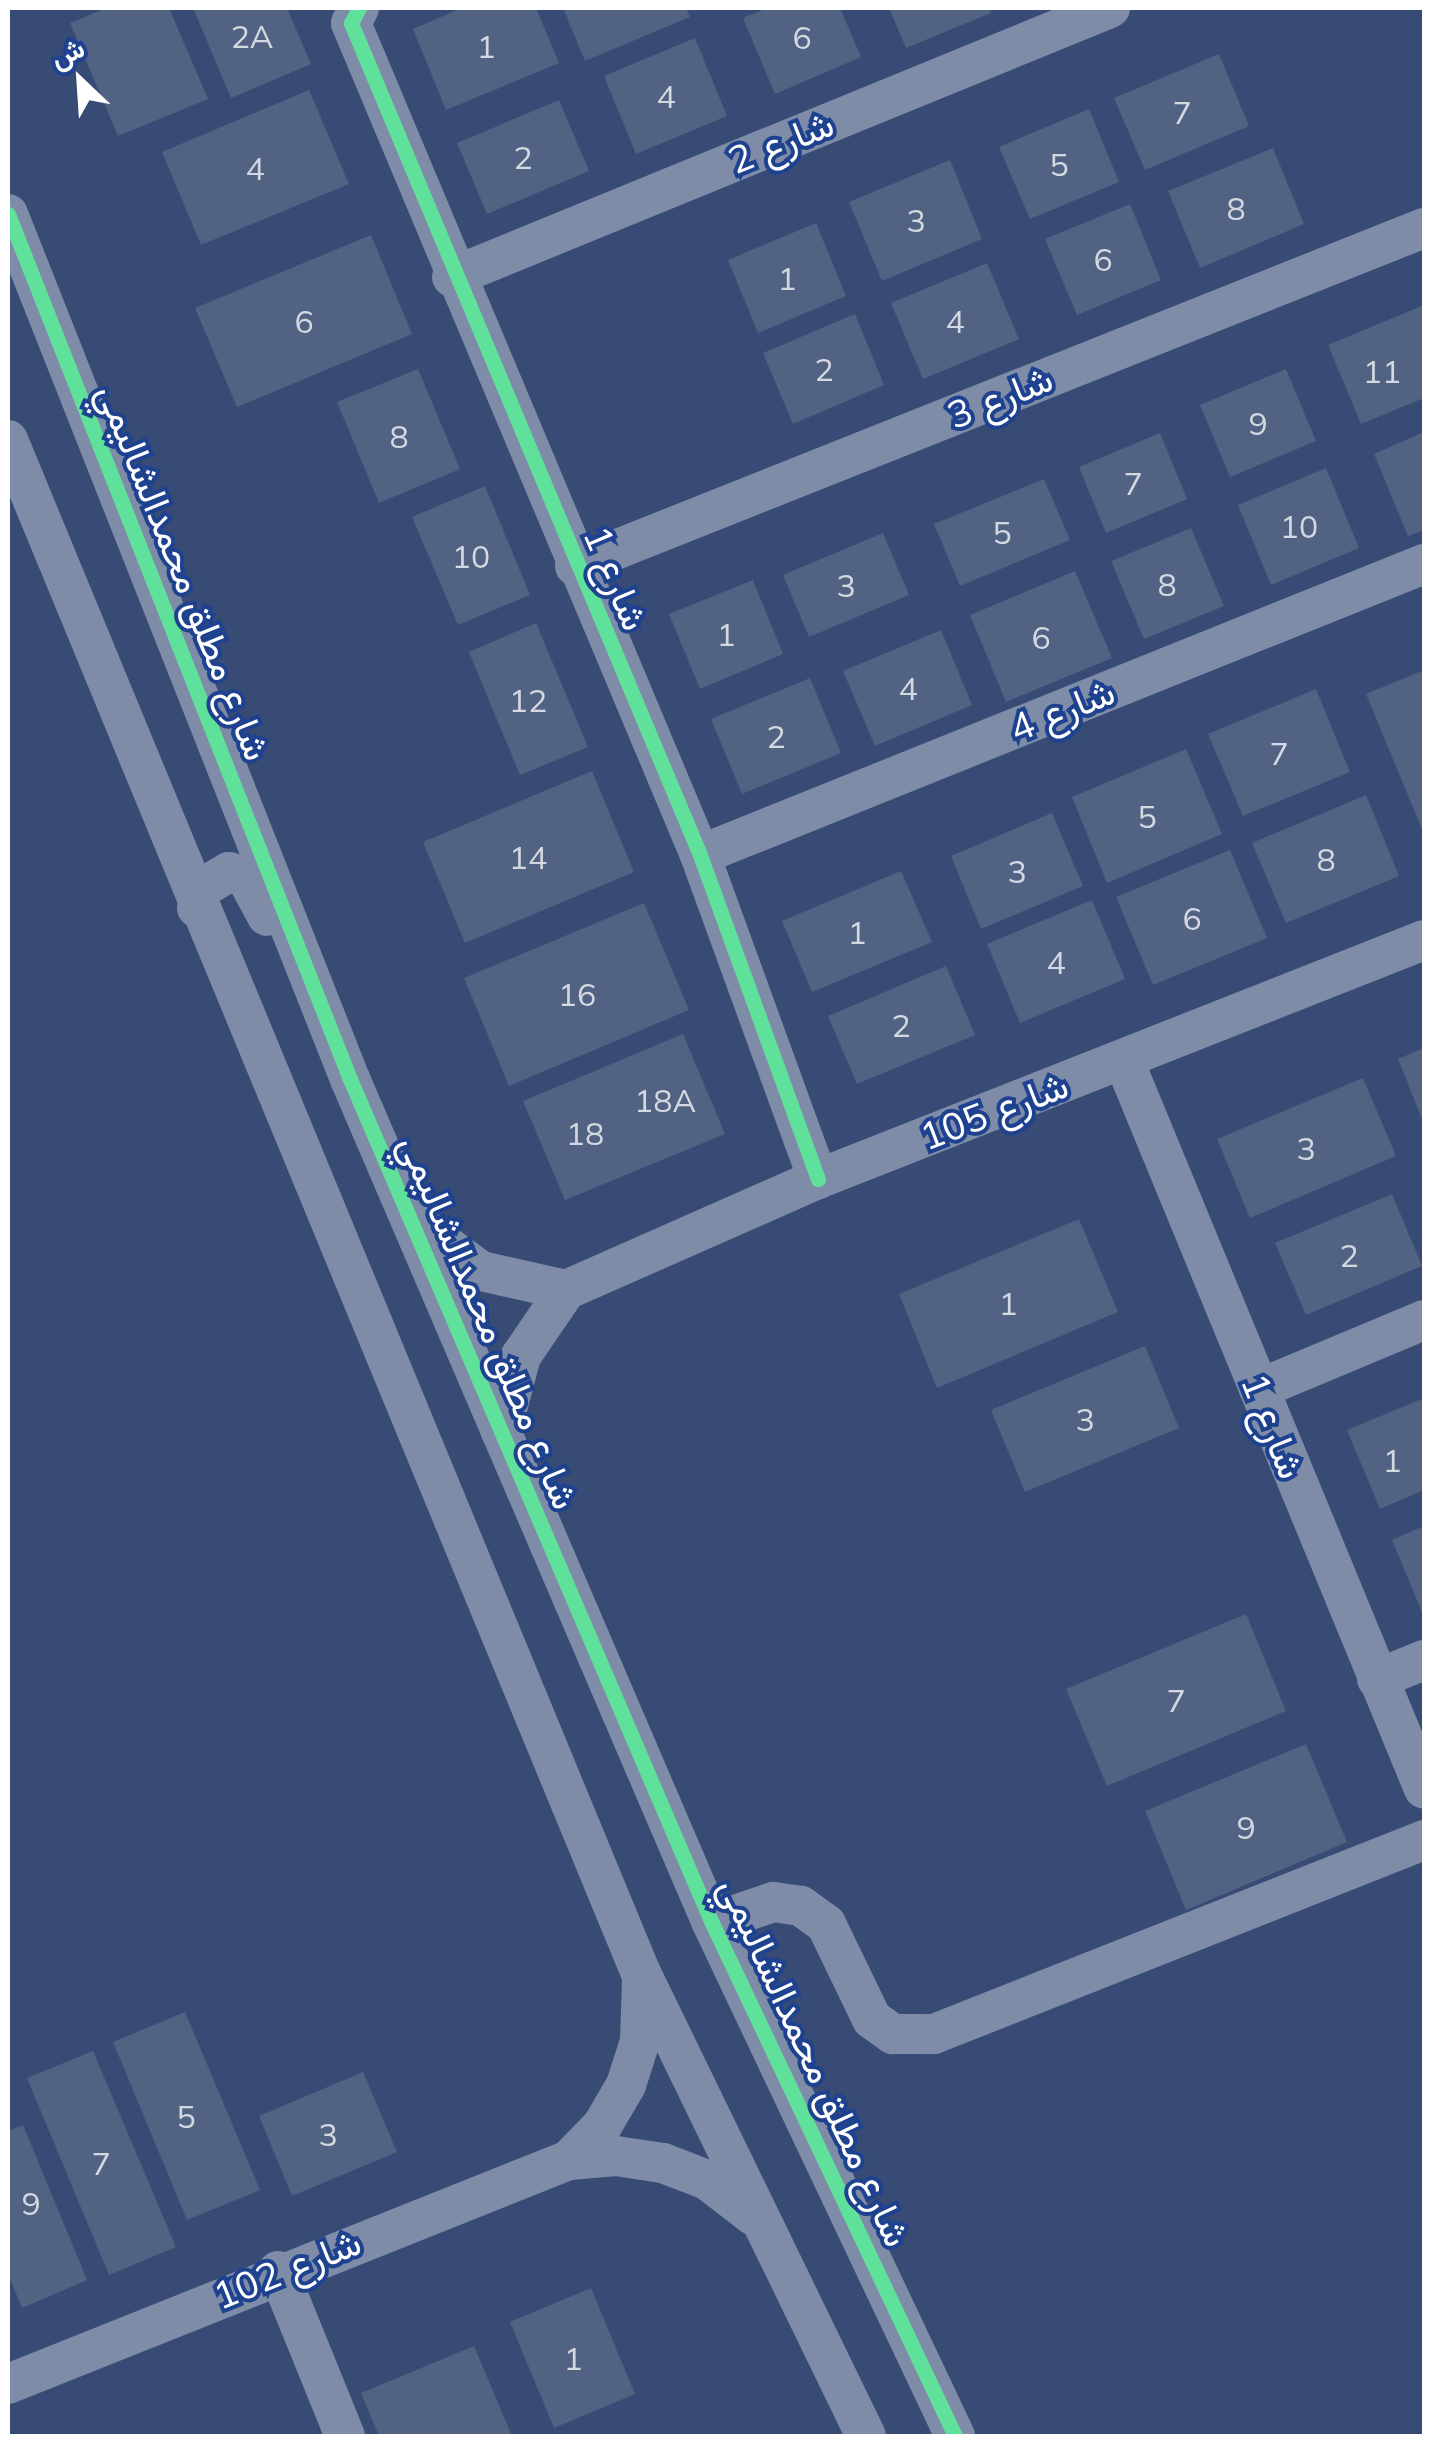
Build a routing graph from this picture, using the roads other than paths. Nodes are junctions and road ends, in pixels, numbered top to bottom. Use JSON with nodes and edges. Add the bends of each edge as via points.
{"nodes":[{"id":1,"x":359,"y":8,"type":"edge"},
{"id":2,"x":1110,"y":8,"type":"edge"},
{"id":3,"x":8,"y":214,"type":"edge"},
{"id":4,"x":1424,"y":228,"type":"edge"},
{"id":5,"x":452,"y":277,"type":"junction"},
{"id":6,"x":8,"y":440,"type":"edge"},
{"id":7,"x":1424,"y":564,"type":"edge"},
{"id":8,"x":575,"y":566,"type":"junction"},
{"id":9,"x":700,"y":856,"type":"junction"},
{"id":10,"x":196,"y":908,"type":"junction"},
{"id":11,"x":1424,"y":940,"type":"edge"},
{"id":12,"x":1124,"y":1061,"type":"junction"},
{"id":13,"x":350,"y":1079,"type":"junction"},
{"id":14,"x":818,"y":1179,"type":"junction"},
{"id":15,"x":411,"y":1219,"type":"junction"},
{"id":16,"x":566,"y":1290,"type":"junction"},
{"id":17,"x":1424,"y":1320,"type":"edge"},
{"id":18,"x":1258,"y":1390,"type":"junction"},
{"id":19,"x":500,"y":1432,"type":"junction"},
{"id":20,"x":1424,"y":1660,"type":"edge"},
{"id":21,"x":1378,"y":1679,"type":"junction"},
{"id":22,"x":1424,"y":1790,"type":"edge"},
{"id":23,"x":1424,"y":1840,"type":"edge"},
{"id":24,"x":712,"y":1923,"type":"junction"},
{"id":25,"x":640,"y":1971,"type":"junction"},
{"id":26,"x":569,"y":2160,"type":"junction"},
{"id":27,"x":759,"y":2220,"type":"junction"},
{"id":28,"x":278,"y":2271,"type":"junction"},
{"id":29,"x":8,"y":2384,"type":"edge"},
{"id":30,"x":345,"y":2436,"type":"edge"},
{"id":31,"x":866,"y":2436,"type":"edge"},
{"id":32,"x":955,"y":2436,"type":"edge"}],
"edges":[{"from":1,"to":5,"type":"street","name":"شارع 1","via":[[351,22]]},
{"from":2,"to":5,"type":"street","name":"شارع 2"},
{"from":3,"to":13,"type":"street","name":"شارع مطلق محمدالشاليمي"},
{"from":4,"to":8,"type":"street","name":"شارع 3"},
{"from":5,"to":8,"type":"street","name":"شارع 1"},
{"from":6,"to":10,"type":"street"},
{"from":7,"to":9,"type":"street","name":"شارع 4"},
{"from":8,"to":9,"type":"street","name":"شارع 1"},
{"from":9,"to":14,"type":"street","name":"شارع 1"},
{"from":10,"to":13,"type":"street","via":[[202,888],[216,875],[246,877],[325,1052]]},
{"from":10,"to":25,"type":"street"},
{"from":11,"to":12,"type":"street","name":"شارع 105"},
{"from":12,"to":14,"type":"street","name":"شارع 105"},
{"from":12,"to":18,"type":"street","name":"شارع 1"},
{"from":13,"to":15,"type":"street","name":"شارع مطلق محمدالشاليمي"},
{"from":14,"to":16,"type":"street","name":"شارع 105"},
{"from":15,"to":16,"type":"street","via":[[481,1270]]},
{"from":15,"to":19,"type":"street","name":"شارع مطلق محمدالشاليمي"},
{"from":16,"to":19,"type":"street","via":[[522,1356]]},
{"from":17,"to":18,"type":"street"},
{"from":18,"to":21,"type":"street","name":"شارع 1"},
{"from":19,"to":24,"type":"street","name":"شارع مطلق محمدالشاليمي"},
{"from":20,"to":21,"type":"street"},
{"from":21,"to":22,"type":"street","name":"شارع 1"},
{"from":23,"to":24,"type":"street","via":[[934,2034],[893,2034],[872,2019],[826,1924],[801,1906],[773,1902]]},
{"from":24,"to":32,"type":"street","name":"شارع مطلق محمدالشاليمي"},
{"from":25,"to":26,"type":"street","name":"شارع 102","via":[[640,2042],[626,2086],[602,2126]]},
{"from":25,"to":27,"type":"street"},
{"from":26,"to":27,"type":"street","name":"شارع 102","via":[[616,2156],[663,2163],[707,2180]]},
{"from":26,"to":28,"type":"street","name":"شارع 102"},
{"from":27,"to":31,"type":"street"},
{"from":28,"to":29,"type":"street","name":"شارع 102"},
{"from":28,"to":30,"type":"street"}]}
